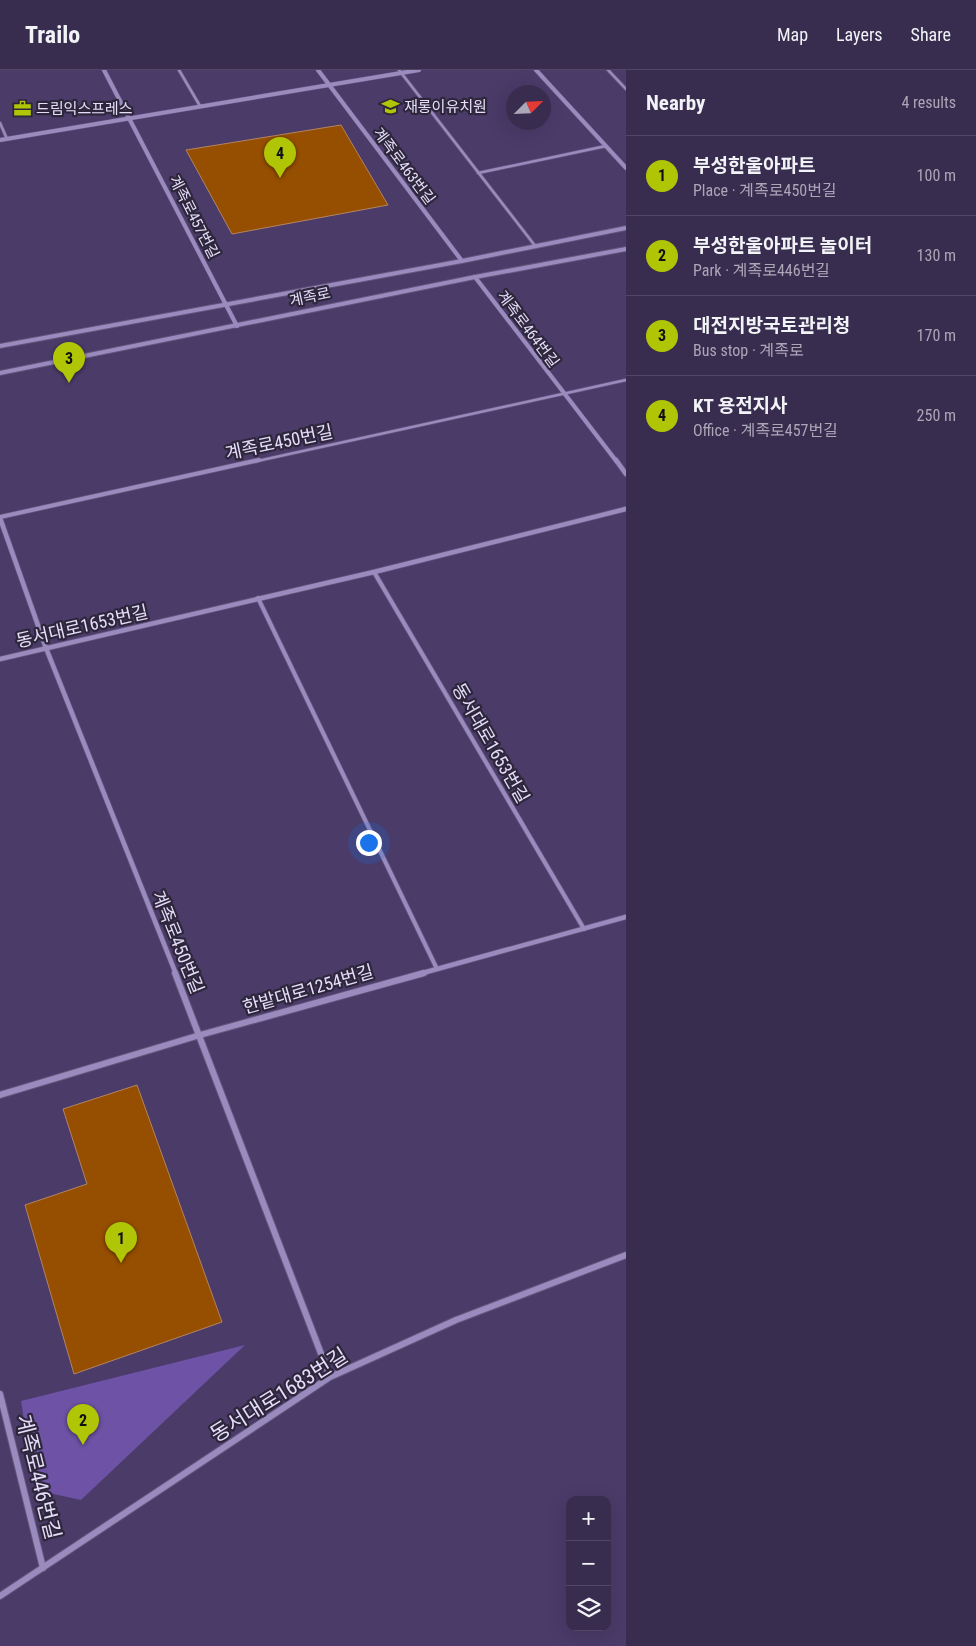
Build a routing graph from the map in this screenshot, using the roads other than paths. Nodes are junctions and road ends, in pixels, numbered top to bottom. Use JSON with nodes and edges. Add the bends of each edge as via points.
{"nodes":[{"id":1,"x":104,"y":70,"type":"edge"},
{"id":2,"x":179,"y":70,"type":"edge"},
{"id":3,"x":318,"y":70,"type":"edge"},
{"id":4,"x":419,"y":70,"type":"edge"},
{"id":5,"x":536,"y":70,"type":"edge"},
{"id":6,"x":608,"y":70,"type":"edge"},
{"id":7,"x":400,"y":72,"type":"edge"},
{"id":8,"x":328,"y":85,"type":"junction"},
{"id":9,"x":626,"y":89,"type":"edge"},
{"id":10,"x":200,"y":106,"type":"junction"},
{"id":11,"x":130,"y":118,"type":"junction"},
{"id":12,"x":0,"y":123,"type":"edge"},
{"id":13,"x":7,"y":139,"type":"junction"},
{"id":14,"x":0,"y":140,"type":"edge"},
{"id":15,"x":606,"y":146,"type":"junction"},
{"id":16,"x":626,"y":168,"type":"edge"},
{"id":17,"x":478,"y":173,"type":"junction"},
{"id":18,"x":626,"y":228,"type":"edge"},
{"id":19,"x":536,"y":247,"type":"junction"},
{"id":20,"x":626,"y":249,"type":"edge"},
{"id":21,"x":462,"y":261,"type":"junction"},
{"id":22,"x":475,"y":277,"type":"junction"},
{"id":23,"x":226,"y":304,"type":"junction"},
{"id":24,"x":237,"y":326,"type":"junction"},
{"id":25,"x":0,"y":346,"type":"edge"},
{"id":26,"x":0,"y":374,"type":"edge"},
{"id":27,"x":626,"y":380,"type":"edge"},
{"id":28,"x":563,"y":394,"type":"junction"},
{"id":29,"x":626,"y":474,"type":"edge"},
{"id":30,"x":626,"y":509,"type":"edge"},
{"id":31,"x":0,"y":518,"type":"edge"},
{"id":32,"x":374,"y":572,"type":"junction"},
{"id":33,"x":258,"y":598,"type":"junction"},
{"id":34,"x":46,"y":648,"type":"junction"},
{"id":35,"x":0,"y":659,"type":"edge"},
{"id":36,"x":626,"y":917,"type":"edge"},
{"id":37,"x":584,"y":929,"type":"junction"},
{"id":38,"x":437,"y":969,"type":"junction"},
{"id":39,"x":200,"y":1035,"type":"junction"},
{"id":40,"x":0,"y":1095,"type":"edge"},
{"id":41,"x":626,"y":1255,"type":"edge"},
{"id":42,"x":330,"y":1377,"type":"junction"},
{"id":43,"x":0,"y":1394,"type":"edge"},
{"id":44,"x":43,"y":1568,"type":"junction"},
{"id":45,"x":0,"y":1596,"type":"edge"}],
"edges":[{"from":1,"to":11,"type":"street","name":"계족로457번길"},
{"from":2,"to":10,"type":"lane"},
{"from":3,"to":8,"type":"street","name":"계족로463번길"},
{"from":4,"to":7,"type":"street"},
{"from":5,"to":15,"type":"street"},
{"from":6,"to":9,"type":"lane"},
{"from":7,"to":8,"type":"street"},
{"from":7,"to":17,"type":"lane"},
{"from":8,"to":10,"type":"street"},
{"from":8,"to":21,"type":"street","name":"계족로463번길"},
{"from":10,"to":11,"type":"street"},
{"from":11,"to":13,"type":"street"},
{"from":11,"to":23,"type":"street","name":"계족로457번길"},
{"from":12,"to":13,"type":"lane"},
{"from":13,"to":14,"type":"street"},
{"from":15,"to":16,"type":"street"},
{"from":15,"to":17,"type":"lane"},
{"from":17,"to":19,"type":"lane"},
{"from":18,"to":19,"type":"main road","name":"계족로"},
{"from":19,"to":21,"type":"main road","name":"계족로"},
{"from":20,"to":22,"type":"main road","name":"계족로"},
{"from":21,"to":23,"type":"main road","name":"계족로"},
{"from":22,"to":24,"type":"main road","name":"계족로"},
{"from":22,"to":28,"type":"street","name":"계족로464번길"},
{"from":23,"to":24,"type":"street","name":"계족로457번길"},
{"from":23,"to":25,"type":"main road","name":"계족로"},
{"from":24,"to":26,"type":"main road","name":"계족로"},
{"from":27,"to":28,"type":"lane"},
{"from":28,"to":29,"type":"street","name":"계족로464번길"},
{"from":28,"to":31,"type":"lane","name":"계족로450번길"},
{"from":30,"to":32,"type":"street","name":"동서대로1653번길"},
{"from":31,"to":34,"type":"street","name":"계족로450번길"},
{"from":32,"to":33,"type":"street","name":"동서대로1653번길"},
{"from":32,"to":37,"type":"lane","name":"동서대로1653번길"},
{"from":33,"to":34,"type":"street","name":"동서대로1653번길"},
{"from":33,"to":38,"type":"lane"},
{"from":34,"to":35,"type":"street","name":"동서대로1653번길"},
{"from":34,"to":39,"type":"street","name":"계족로450번길"},
{"from":36,"to":37,"type":"street","name":"한밭대로1254번길"},
{"from":37,"to":38,"type":"street","name":"한밭대로1254번길"},
{"from":38,"to":39,"type":"street","name":"한밭대로1254번길"},
{"from":39,"to":40,"type":"street","name":"한밭대로1254번길"},
{"from":39,"to":42,"type":"street","name":"계족로450번길"},
{"from":41,"to":42,"type":"street","name":"동서대로1683번길","via":[[456,1320]]},
{"from":42,"to":44,"type":"street","name":"동서대로1683번길"},
{"from":43,"to":44,"type":"street","name":"계족로446번길"},
{"from":44,"to":45,"type":"street","name":"동서대로1683번길"}]}
